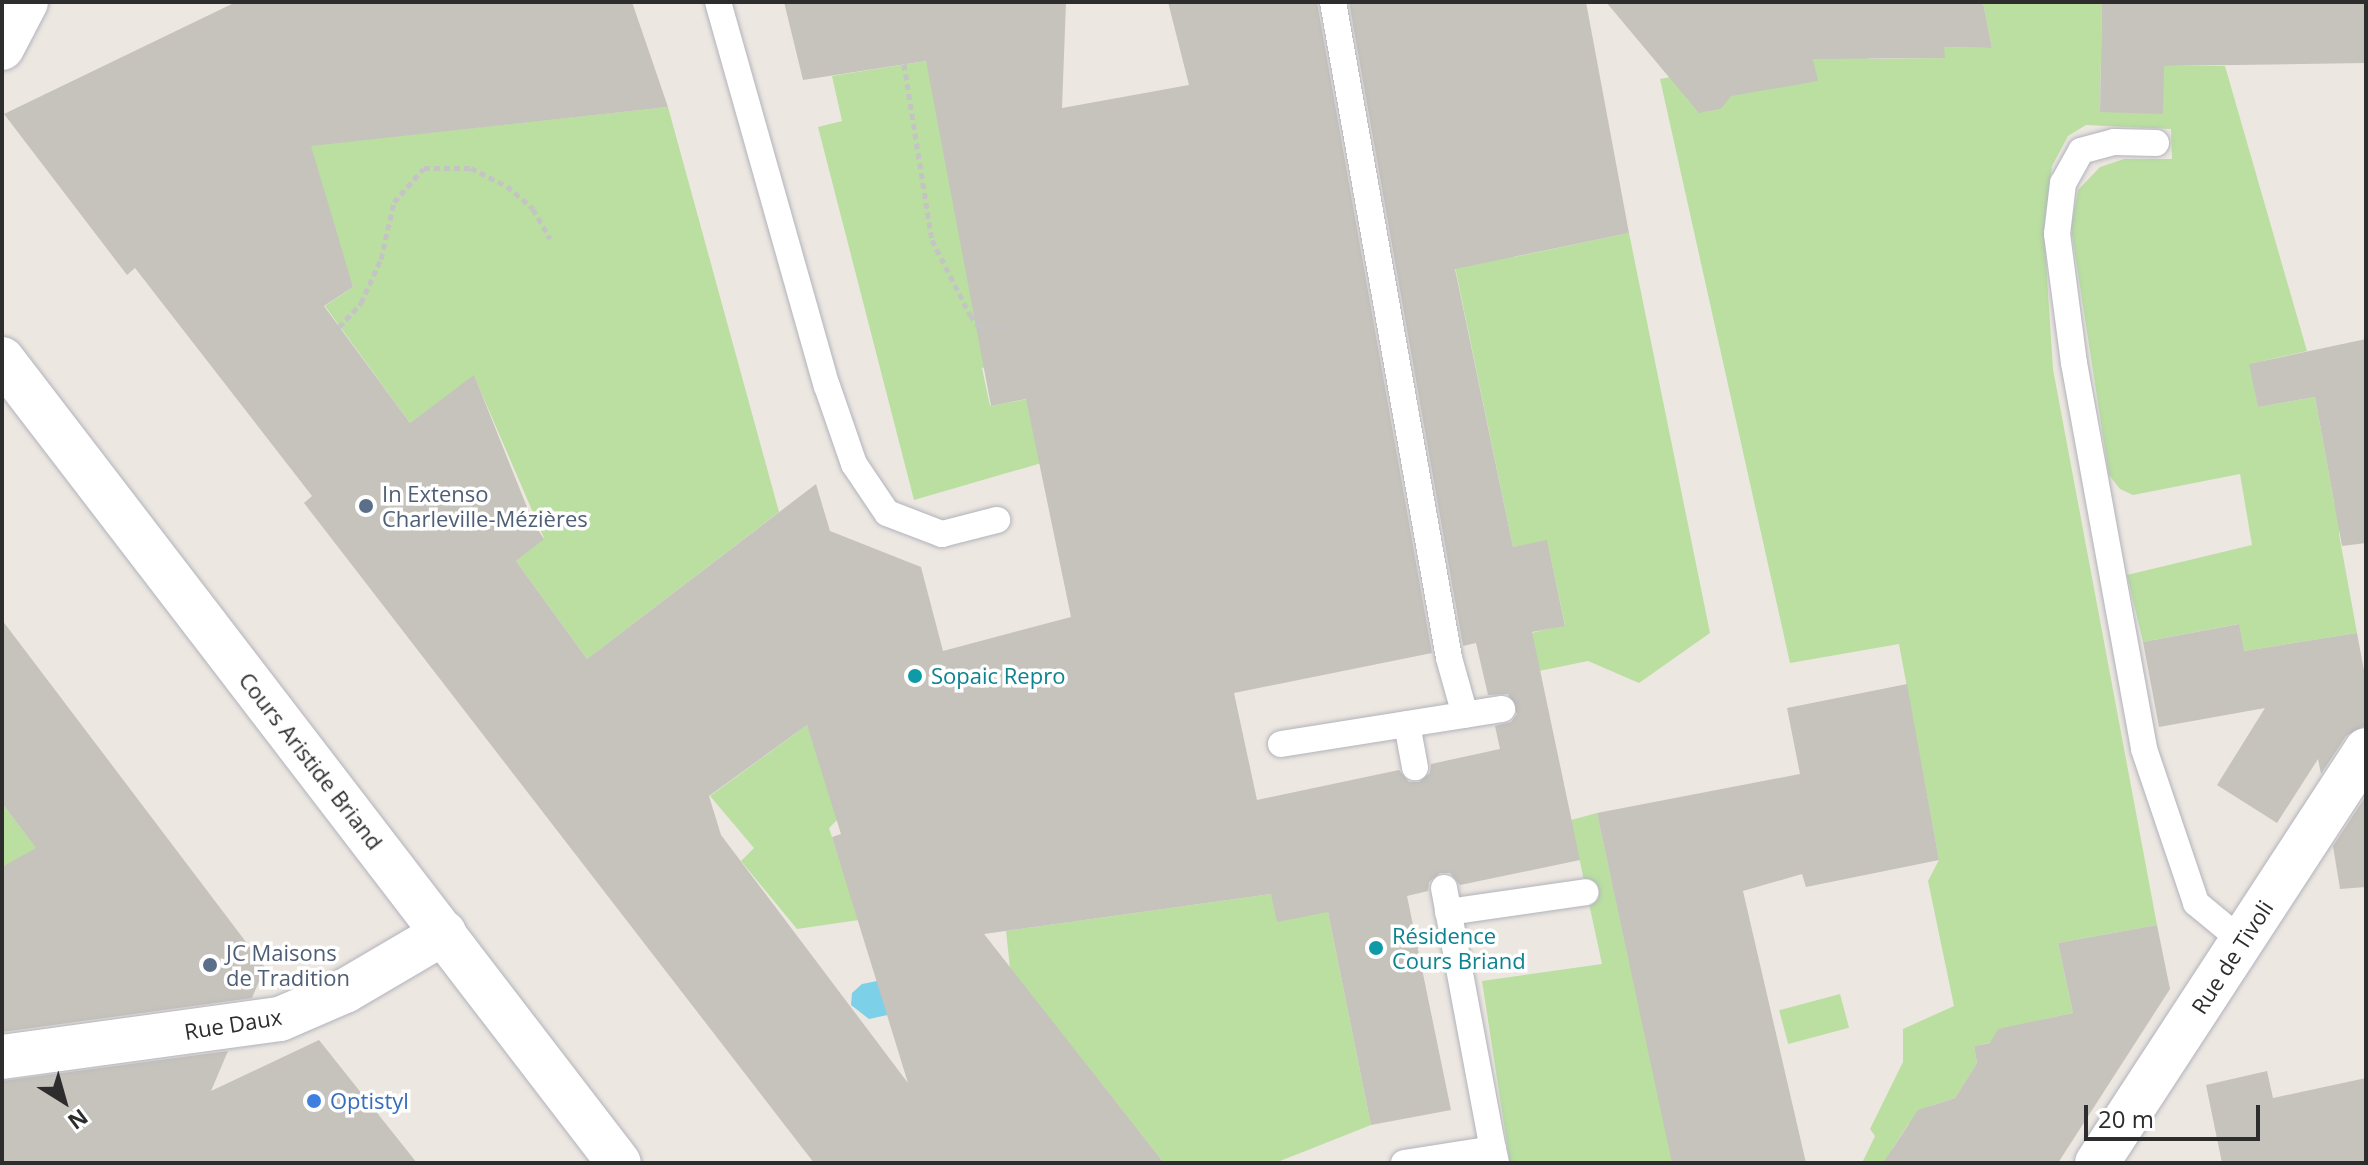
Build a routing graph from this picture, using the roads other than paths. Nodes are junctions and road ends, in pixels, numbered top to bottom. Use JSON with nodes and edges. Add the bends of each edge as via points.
{"nodes":[{"id":1,"x":26,"y":2,"type":"edge"},
{"id":2,"x":718,"y":2,"type":"edge"},
{"id":3,"x":1333,"y":2,"type":"edge"},
{"id":4,"x":2,"y":48,"type":"edge"},
{"id":5,"x":2156,"y":143,"type":"dead end"},
{"id":6,"x":2,"y":359,"type":"edge"},
{"id":7,"x":997,"y":520,"type":"dead end"},
{"id":8,"x":1502,"y":709,"type":"dead end"},
{"id":9,"x":1465,"y":715,"type":"junction"},
{"id":10,"x":1407,"y":724,"type":"junction"},
{"id":11,"x":1281,"y":744,"type":"dead end"},
{"id":12,"x":2366,"y":750,"type":"edge"},
{"id":13,"x":1415,"y":767,"type":"dead end"},
{"id":14,"x":1586,"y":892,"type":"dead end"},
{"id":15,"x":444,"y":933,"type":"junction"},
{"id":16,"x":2242,"y":941,"type":"junction"},
{"id":17,"x":2,"y":1057,"type":"edge"},
{"id":18,"x":1494,"y":1156,"type":"edge"},
{"id":19,"x":619,"y":1163,"type":"edge"},
{"id":20,"x":1404,"y":1163,"type":"edge"},
{"id":21,"x":2097,"y":1163,"type":"edge"}],
"edges":[{"from":1,"to":4,"type":"street"},
{"from":2,"to":7,"type":"lane","via":[[854,464],[887,513],[942,534]]},
{"from":3,"to":9,"type":"lane","via":[[1449,658]]},
{"from":5,"to":16,"type":"lane","via":[[2114,142],[2081,151],[2063,183],[2057,234],[2074,363],[2144,749],[2196,903]]},
{"from":6,"to":15,"type":"street","name":"Cours Aristide Briand"},
{"from":8,"to":9,"type":"lane"},
{"from":9,"to":10,"type":"lane"},
{"from":10,"to":11,"type":"lane"},
{"from":10,"to":13,"type":"lane"},
{"from":12,"to":16,"type":"street","name":"Rue de Tivoli"},
{"from":14,"to":18,"type":"lane","via":[[1446,900]]},
{"from":15,"to":17,"type":"street","name":"Rue Daux","via":[[345,991],[280,1019]]},
{"from":15,"to":19,"type":"street","name":"Cours Aristide Briand"},
{"from":16,"to":21,"type":"street","name":"Rue de Tivoli"},
{"from":18,"to":20,"type":"lane"}]}
